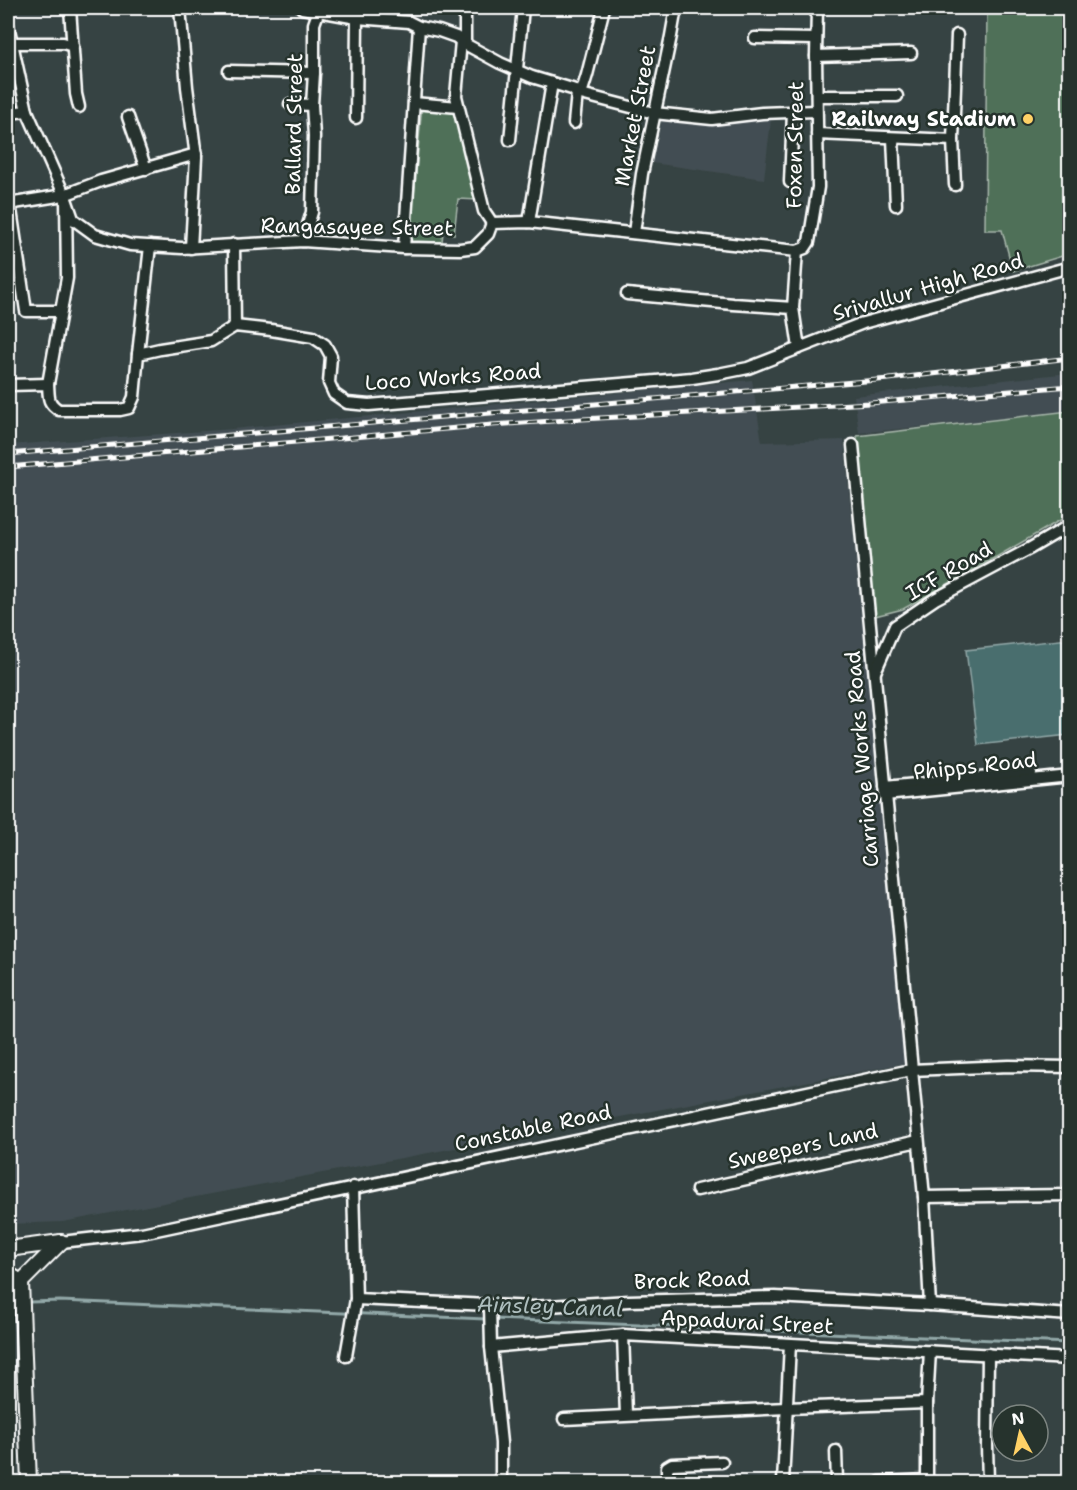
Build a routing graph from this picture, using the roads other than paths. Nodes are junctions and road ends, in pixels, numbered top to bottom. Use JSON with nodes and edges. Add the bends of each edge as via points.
{"nodes":[{"id":1,"x":70,"y":8,"type":"edge"},
{"id":2,"x":180,"y":8,"type":"edge"},
{"id":3,"x":302,"y":8,"type":"edge"},
{"id":4,"x":380,"y":8,"type":"edge"},
{"id":5,"x":464,"y":8,"type":"edge"},
{"id":6,"x":523,"y":8,"type":"edge"},
{"id":7,"x":604,"y":8,"type":"edge"},
{"id":8,"x":676,"y":8,"type":"edge"},
{"id":9,"x":817,"y":8,"type":"edge"},
{"id":10,"x":320,"y":9,"type":"edge"},
{"id":11,"x":357,"y":18,"type":"junction"},
{"id":12,"x":378,"y":19,"type":"junction"},
{"id":13,"x":8,"y":25,"type":"edge"},
{"id":14,"x":419,"y":27,"type":"junction"},
{"id":15,"x":957,"y":35,"type":"dead end"},
{"id":16,"x":755,"y":38,"type":"dead end"},
{"id":17,"x":816,"y":39,"type":"junction"},
{"id":18,"x":463,"y":42,"type":"junction"},
{"id":19,"x":12,"y":43,"type":"junction"},
{"id":20,"x":73,"y":46,"type":"junction"},
{"id":21,"x":911,"y":53,"type":"dead end"},
{"id":22,"x":816,"y":56,"type":"junction"},
{"id":23,"x":229,"y":71,"type":"dead end"},
{"id":24,"x":518,"y":71,"type":"junction"},
{"id":25,"x":314,"y":73,"type":"junction"},
{"id":26,"x":552,"y":83,"type":"junction"},
{"id":27,"x":579,"y":93,"type":"junction"},
{"id":28,"x":817,"y":96,"type":"junction"},
{"id":29,"x":897,"y":96,"type":"dead end"},
{"id":30,"x":414,"y":103,"type":"junction"},
{"id":31,"x":290,"y":104,"type":"dead end"},
{"id":32,"x":312,"y":105,"type":"junction"},
{"id":33,"x":79,"y":106,"type":"dead end"},
{"id":34,"x":458,"y":107,"type":"junction"},
{"id":35,"x":27,"y":111,"type":"junction"},
{"id":36,"x":816,"y":111,"type":"junction"},
{"id":37,"x":793,"y":112,"type":"junction"},
{"id":38,"x":8,"y":113,"type":"edge"},
{"id":39,"x":654,"y":113,"type":"junction"},
{"id":40,"x":128,"y":117,"type":"dead end"},
{"id":41,"x":356,"y":118,"type":"dead end"},
{"id":42,"x":574,"y":123,"type":"dead end"},
{"id":43,"x":817,"y":134,"type":"junction"},
{"id":44,"x":893,"y":138,"type":"junction"},
{"id":45,"x":510,"y":140,"type":"dead end"},
{"id":46,"x":953,"y":140,"type":"junction"},
{"id":47,"x":196,"y":153,"type":"junction"},
{"id":48,"x":146,"y":169,"type":"junction"},
{"id":49,"x":790,"y":182,"type":"dead end"},
{"id":50,"x":955,"y":184,"type":"dead end"},
{"id":51,"x":65,"y":197,"type":"junction"},
{"id":52,"x":9,"y":204,"type":"edge"},
{"id":53,"x":896,"y":205,"type":"dead end"},
{"id":54,"x":529,"y":222,"type":"junction"},
{"id":55,"x":492,"y":223,"type":"junction"},
{"id":56,"x":634,"y":233,"type":"junction"},
{"id":57,"x":303,"y":241,"type":"junction"},
{"id":58,"x":234,"y":244,"type":"junction"},
{"id":59,"x":150,"y":246,"type":"junction"},
{"id":60,"x":191,"y":248,"type":"junction"},
{"id":61,"x":404,"y":248,"type":"junction"},
{"id":62,"x":797,"y":251,"type":"junction"},
{"id":63,"x":13,"y":263,"type":"edge"},
{"id":64,"x":1070,"y":267,"type":"edge"},
{"id":65,"x":627,"y":294,"type":"dead end"},
{"id":66,"x":793,"y":308,"type":"junction"},
{"id":67,"x":61,"y":311,"type":"junction"},
{"id":68,"x":235,"y":326,"type":"junction"},
{"id":69,"x":799,"y":348,"type":"junction"},
{"id":70,"x":138,"y":354,"type":"junction"},
{"id":71,"x":48,"y":384,"type":"junction"},
{"id":72,"x":8,"y":385,"type":"edge"},
{"id":73,"x":853,"y":445,"type":"dead end"},
{"id":74,"x":1070,"y":525,"type":"edge"},
{"id":75,"x":874,"y":674,"type":"junction"},
{"id":76,"x":1070,"y":769,"type":"edge"},
{"id":77,"x":1070,"y":776,"type":"edge"},
{"id":78,"x":885,"y":791,"type":"junction"},
{"id":79,"x":1070,"y":1066,"type":"edge"},
{"id":80,"x":912,"y":1070,"type":"junction"},
{"id":81,"x":918,"y":1141,"type":"junction"},
{"id":82,"x":353,"y":1187,"type":"junction"},
{"id":83,"x":697,"y":1190,"type":"dead end"},
{"id":84,"x":1070,"y":1195,"type":"edge"},
{"id":85,"x":924,"y":1197,"type":"junction"},
{"id":86,"x":61,"y":1242,"type":"junction"},
{"id":87,"x":8,"y":1249,"type":"edge"},
{"id":88,"x":8,"y":1274,"type":"edge"},
{"id":89,"x":21,"y":1282,"type":"junction"},
{"id":90,"x":490,"y":1305,"type":"junction"},
{"id":91,"x":930,"y":1305,"type":"junction"},
{"id":92,"x":354,"y":1308,"type":"junction"},
{"id":93,"x":1070,"y":1315,"type":"edge"},
{"id":94,"x":623,"y":1335,"type":"junction"},
{"id":95,"x":790,"y":1344,"type":"junction"},
{"id":96,"x":490,"y":1347,"type":"junction"},
{"id":97,"x":930,"y":1351,"type":"junction"},
{"id":98,"x":988,"y":1354,"type":"junction"},
{"id":99,"x":346,"y":1356,"type":"dead end"},
{"id":100,"x":1070,"y":1359,"type":"edge"},
{"id":101,"x":927,"y":1403,"type":"junction"},
{"id":102,"x":786,"y":1408,"type":"junction"},
{"id":103,"x":626,"y":1415,"type":"junction"},
{"id":104,"x":564,"y":1419,"type":"dead end"},
{"id":105,"x":836,"y":1451,"type":"dead end"},
{"id":106,"x":722,"y":1462,"type":"dead end"},
{"id":107,"x":927,"y":1481,"type":"edge"},
{"id":108,"x":28,"y":1482,"type":"edge"},
{"id":109,"x":501,"y":1482,"type":"edge"},
{"id":110,"x":667,"y":1482,"type":"edge"},
{"id":111,"x":783,"y":1482,"type":"edge"},
{"id":112,"x":837,"y":1482,"type":"edge"},
{"id":113,"x":880,"y":1482,"type":"edge"},
{"id":114,"x":988,"y":1482,"type":"edge"}],
"edges":[{"from":1,"to":20,"type":"street"},
{"from":2,"to":47,"type":"street"},
{"from":3,"to":10,"type":"street"},
{"from":4,"to":12,"type":"street"},
{"from":5,"to":18,"type":"street"},
{"from":6,"to":24,"type":"street"},
{"from":7,"to":27,"type":"street"},
{"from":8,"to":39,"type":"street","name":"Market Street"},
{"from":9,"to":17,"type":"street","name":"Foxen Street"},
{"from":10,"to":11,"type":"street"},
{"from":10,"to":25,"type":"street","name":"Ballard Street","via":[[314,24]]},
{"from":11,"to":12,"type":"street"},
{"from":11,"to":41,"type":"street"},
{"from":12,"to":14,"type":"street"},
{"from":13,"to":19,"type":"street","name":"Rangasayee Street"},
{"from":14,"to":18,"type":"street"},
{"from":14,"to":30,"type":"street"},
{"from":15,"to":46,"type":"street"},
{"from":16,"to":17,"type":"street"},
{"from":17,"to":22,"type":"street","name":"Foxen Street"},
{"from":18,"to":24,"type":"street"},
{"from":18,"to":34,"type":"street"},
{"from":19,"to":20,"type":"street"},
{"from":19,"to":35,"type":"street","name":"Rangasayee Street"},
{"from":20,"to":33,"type":"street"},
{"from":21,"to":22,"type":"street"},
{"from":22,"to":28,"type":"street","name":"Foxen Street"},
{"from":23,"to":25,"type":"street"},
{"from":24,"to":26,"type":"street"},
{"from":24,"to":45,"type":"street"},
{"from":25,"to":32,"type":"street","name":"Ballard Street"},
{"from":26,"to":27,"type":"street"},
{"from":26,"to":54,"type":"street"},
{"from":27,"to":39,"type":"street"},
{"from":27,"to":42,"type":"street"},
{"from":28,"to":29,"type":"street"},
{"from":28,"to":36,"type":"street","name":"Foxen Street"},
{"from":30,"to":34,"type":"street"},
{"from":30,"to":61,"type":"street"},
{"from":31,"to":32,"type":"street"},
{"from":32,"to":57,"type":"street","name":"Ballard Street","via":[[312,212]]},
{"from":34,"to":55,"type":"street","via":[[484,211]]},
{"from":35,"to":38,"type":"street"},
{"from":35,"to":51,"type":"street","name":"Rangasayee Street"},
{"from":36,"to":37,"type":"street"},
{"from":36,"to":43,"type":"street","name":"Foxen Street"},
{"from":37,"to":39,"type":"street","via":[[712,119]]},
{"from":37,"to":49,"type":"street"},
{"from":39,"to":56,"type":"street","name":"Market Street"},
{"from":40,"to":48,"type":"street"},
{"from":43,"to":44,"type":"street"},
{"from":43,"to":62,"type":"street","name":"Foxen Street","via":[[818,187],[809,242]]},
{"from":44,"to":46,"type":"street"},
{"from":44,"to":53,"type":"street"},
{"from":46,"to":50,"type":"street"},
{"from":47,"to":48,"type":"street"},
{"from":47,"to":60,"type":"street"},
{"from":48,"to":51,"type":"street","via":[[101,181]]},
{"from":51,"to":52,"type":"street"},
{"from":51,"to":59,"type":"street","name":"Rangasayee Street","via":[[73,219],[95,235]]},
{"from":51,"to":67,"type":"street","via":[[67,278]]},
{"from":52,"to":63,"type":"street"},
{"from":54,"to":55,"type":"street"},
{"from":54,"to":56,"type":"street"},
{"from":55,"to":61,"type":"street","name":"Rangasayee Street","via":[[488,234],[475,247]]},
{"from":56,"to":62,"type":"street"},
{"from":57,"to":58,"type":"street","name":"Rangasayee Street"},
{"from":57,"to":61,"type":"street","name":"Rangasayee Street"},
{"from":58,"to":60,"type":"street","name":"Rangasayee Street"},
{"from":58,"to":68,"type":"street"},
{"from":59,"to":60,"type":"street","name":"Rangasayee Street"},
{"from":59,"to":70,"type":"street"},
{"from":62,"to":66,"type":"street","name":"Foxen Street"},
{"from":63,"to":67,"type":"street","via":[[26,311]]},
{"from":64,"to":69,"type":"street","name":"Srivallur High Road","via":[[863,323]]},
{"from":65,"to":66,"type":"street"},
{"from":66,"to":69,"type":"street","name":"Foxen Street"},
{"from":67,"to":71,"type":"street"},
{"from":68,"to":69,"type":"street","name":"Loco Works Road","via":[[313,337],[325,345],[331,356],[329,383],[334,394],[347,403],[369,405],[692,378],[748,368]]},
{"from":68,"to":70,"type":"street","via":[[211,341]]},
{"from":70,"to":71,"type":"street","via":[[134,397],[129,408],[59,410],[52,405]]},
{"from":71,"to":72,"type":"street"},
{"from":73,"to":75,"type":"street","name":"Carriage Works Road"},
{"from":74,"to":75,"type":"street","name":"ICF Road","via":[[935,599],[895,626]]},
{"from":75,"to":78,"type":"street","name":"Carriage Works Road"},
{"from":76,"to":78,"type":"street","name":"Phipps Road"},
{"from":77,"to":78,"type":"street","name":"Phipps Road"},
{"from":78,"to":80,"type":"street","name":"Carriage Works Road"},
{"from":79,"to":80,"type":"street","name":"Constable Road"},
{"from":80,"to":81,"type":"street"},
{"from":80,"to":82,"type":"street","name":"Constable Road"},
{"from":81,"to":83,"type":"street","name":"Sweepers Land"},
{"from":81,"to":85,"type":"street"},
{"from":82,"to":86,"type":"street","name":"Constable Road","via":[[142,1233]]},
{"from":82,"to":92,"type":"street"},
{"from":84,"to":85,"type":"street"},
{"from":85,"to":91,"type":"street"},
{"from":86,"to":87,"type":"main road","name":"Constable Road"},
{"from":86,"to":89,"type":"main road"},
{"from":88,"to":89,"type":"main road"},
{"from":89,"to":108,"type":"main road"},
{"from":90,"to":91,"type":"street","name":"Brock Road","via":[[532,1307],[775,1297]]},
{"from":90,"to":92,"type":"street","name":"Brock Road"},
{"from":90,"to":96,"type":"street"},
{"from":91,"to":93,"type":"street","name":"Brock Road"},
{"from":92,"to":99,"type":"street"},
{"from":94,"to":95,"type":"street","name":"Appadurai Street"},
{"from":94,"to":96,"type":"street","name":"Appadurai Street"},
{"from":94,"to":103,"type":"street"},
{"from":95,"to":97,"type":"street","name":"Appadurai Street"},
{"from":95,"to":102,"type":"street"},
{"from":96,"to":109,"type":"street","via":[[501,1443]]},
{"from":97,"to":98,"type":"street","name":"Appadurai Street"},
{"from":97,"to":101,"type":"street"},
{"from":98,"to":100,"type":"street","name":"Appadurai Street"},
{"from":98,"to":114,"type":"street"},
{"from":101,"to":102,"type":"street"},
{"from":101,"to":107,"type":"street"},
{"from":102,"to":103,"type":"street"},
{"from":102,"to":111,"type":"street"},
{"from":103,"to":104,"type":"street"},
{"from":105,"to":112,"type":"street"},
{"from":106,"to":110,"type":"street","via":[[672,1464],[667,1467]]},
{"from":107,"to":113,"type":"street"}]}
